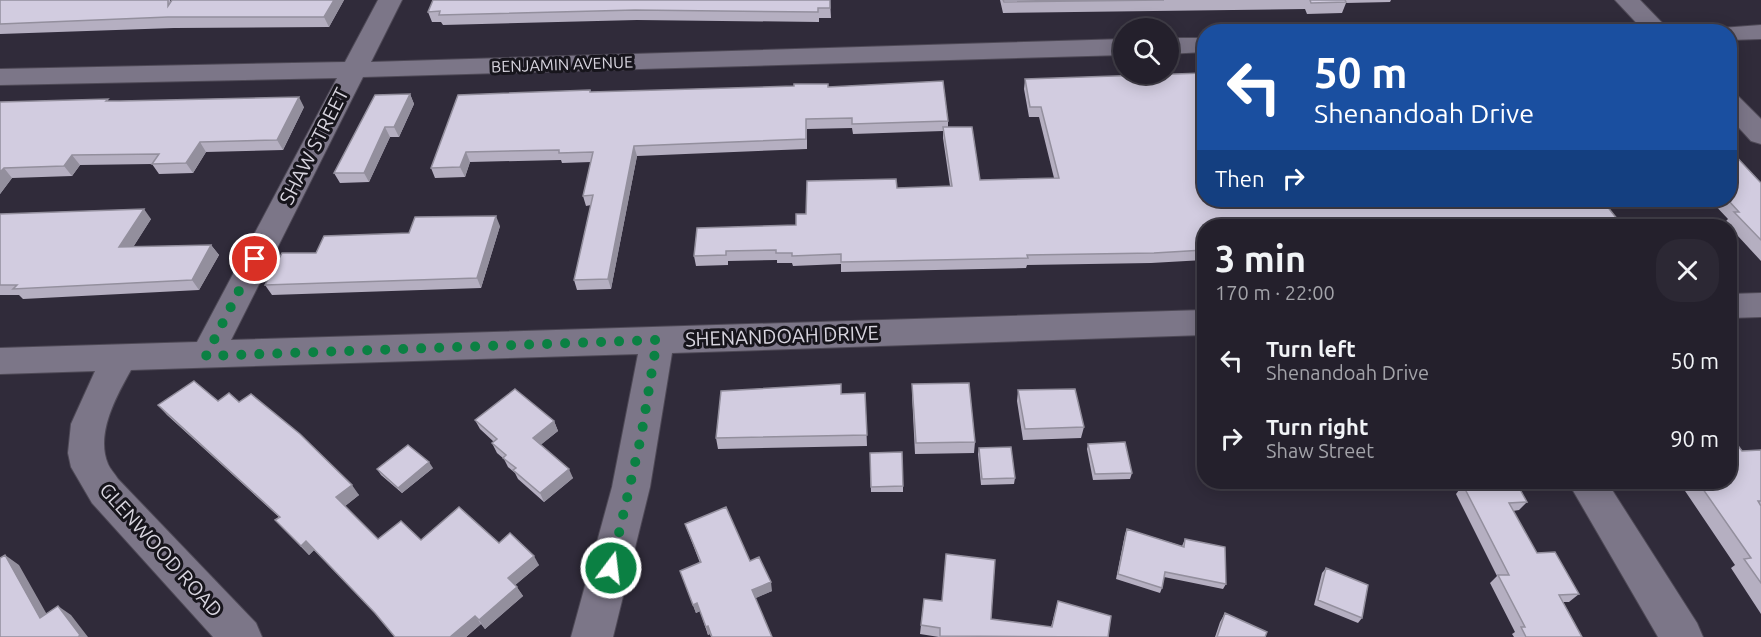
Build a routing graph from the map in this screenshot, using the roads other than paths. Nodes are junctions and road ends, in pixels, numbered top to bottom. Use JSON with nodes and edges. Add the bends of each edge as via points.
{"nodes":[{"id":1,"x":390,"y":0,"type":"edge"},
{"id":2,"x":1627,"y":0,"type":"edge"},
{"id":3,"x":1651,"y":24,"type":"edge"},
{"id":4,"x":1761,"y":32,"type":"edge"},
{"id":5,"x":1737,"y":33,"type":"edge"},
{"id":6,"x":1197,"y":45,"type":"edge"},
{"id":7,"x":1179,"y":46,"type":"edge"},
{"id":8,"x":1113,"y":47,"type":"edge"},
{"id":9,"x":353,"y":69,"type":"junction"},
{"id":10,"x":0,"y":77,"type":"edge"},
{"id":11,"x":1737,"y":110,"type":"edge"},
{"id":12,"x":1761,"y":135,"type":"edge"},
{"id":13,"x":1761,"y":305,"type":"edge"},
{"id":14,"x":1737,"y":306,"type":"edge"},
{"id":15,"x":1197,"y":323,"type":"edge"},
{"id":16,"x":657,"y":340,"type":"junction"},
{"id":17,"x":206,"y":356,"type":"junction"},
{"id":18,"x":121,"y":358,"type":"junction"},
{"id":19,"x":0,"y":361,"type":"edge"},
{"id":20,"x":1591,"y":489,"type":"edge"},
{"id":21,"x":241,"y":637,"type":"edge"},
{"id":22,"x":592,"y":637,"type":"edge"},
{"id":23,"x":1682,"y":637,"type":"edge"}],
"edges":[{"from":1,"to":9,"type":"street","name":"SHAW STREET"},
{"from":2,"to":3,"type":"street"},
{"from":4,"to":5,"type":"street"},
{"from":6,"to":7,"type":"street"},
{"from":8,"to":9,"type":"street","name":"BENJAMIN AVENUE"},
{"from":9,"to":10,"type":"street","name":"BENJAMIN AVENUE"},
{"from":9,"to":17,"type":"street","name":"SHAW STREET"},
{"from":11,"to":12,"type":"street"},
{"from":13,"to":14,"type":"street"},
{"from":15,"to":16,"type":"street","name":"SHENANDOAH DRIVE"},
{"from":16,"to":17,"type":"street","name":"SHENANDOAH DRIVE"},
{"from":16,"to":22,"type":"street","via":[[631,487]]},
{"from":17,"to":18,"type":"street","name":"SHENANDOAH DRIVE"},
{"from":18,"to":19,"type":"street","name":"SHENANDOAH DRIVE"},
{"from":18,"to":21,"type":"street","name":"GLENWOOD ROAD","via":[[90,424],[86,447],[90,467],[105,491]]},
{"from":20,"to":23,"type":"street"}]}
